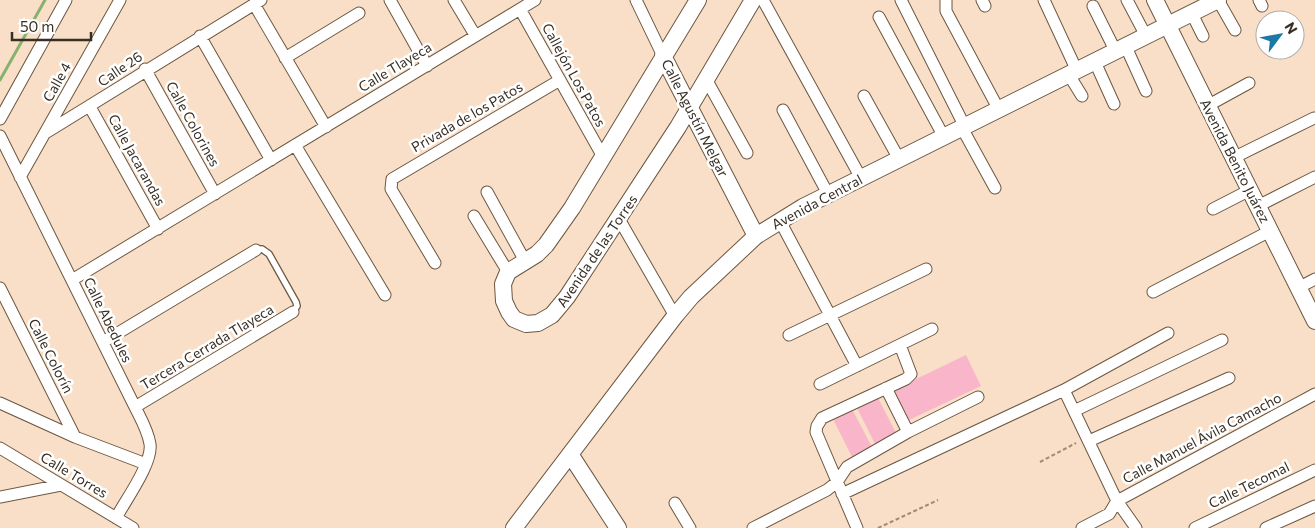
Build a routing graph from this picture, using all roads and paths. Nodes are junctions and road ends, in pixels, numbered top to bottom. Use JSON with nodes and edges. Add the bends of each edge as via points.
{"nodes":[{"id":1,"x":66,"y":0,"type":"edge"},
{"id":2,"x":120,"y":0,"type":"edge"},
{"id":3,"x":390,"y":0,"type":"edge"},
{"id":4,"x":454,"y":0,"type":"edge"},
{"id":5,"x":535,"y":0,"type":"edge"},
{"id":6,"x":636,"y":0,"type":"edge"},
{"id":7,"x":698,"y":0,"type":"edge"},
{"id":8,"x":754,"y":0,"type":"edge"},
{"id":9,"x":763,"y":0,"type":"edge"},
{"id":10,"x":901,"y":0,"type":"edge"},
{"id":11,"x":946,"y":0,"type":"edge"},
{"id":12,"x":1044,"y":0,"type":"edge"},
{"id":13,"x":1127,"y":0,"type":"edge"},
{"id":14,"x":1155,"y":0,"type":"edge"},
{"id":15,"x":1218,"y":0,"type":"edge"},
{"id":16,"x":258,"y":2,"type":"edge"},
{"id":17,"x":1093,"y":6,"type":"dead end"},
{"id":18,"x":520,"y":9,"type":"junction"},
{"id":19,"x":359,"y":13,"type":"dead end"},
{"id":20,"x":1192,"y":14,"type":"junction"},
{"id":21,"x":879,"y":17,"type":"dead end"},
{"id":22,"x":1167,"y":26,"type":"junction"},
{"id":23,"x":1234,"y":30,"type":"dead end"},
{"id":24,"x":200,"y":36,"type":"junction"},
{"id":25,"x":475,"y":36,"type":"junction"},
{"id":26,"x":1146,"y":36,"type":"junction"},
{"id":27,"x":1203,"y":36,"type":"dead end"},
{"id":28,"x":1121,"y":49,"type":"junction"},
{"id":29,"x":663,"y":56,"type":"junction"},
{"id":30,"x":285,"y":58,"type":"junction"},
{"id":31,"x":1095,"y":62,"type":"junction"},
{"id":32,"x":427,"y":66,"type":"junction"},
{"id":33,"x":145,"y":69,"type":"junction"},
{"id":34,"x":1073,"y":73,"type":"junction"},
{"id":35,"x":706,"y":79,"type":"junction"},
{"id":36,"x":560,"y":80,"type":"junction"},
{"id":37,"x":1250,"y":83,"type":"dead end"},
{"id":38,"x":1146,"y":91,"type":"dead end"},
{"id":39,"x":864,"y":96,"type":"dead end"},
{"id":40,"x":1082,"y":96,"type":"dead end"},
{"id":41,"x":1114,"y":104,"type":"dead end"},
{"id":42,"x":1207,"y":106,"type":"junction"},
{"id":43,"x":90,"y":107,"type":"junction"},
{"id":44,"x":689,"y":108,"type":"junction"},
{"id":45,"x":784,"y":110,"type":"dead end"},
{"id":46,"x":999,"y":110,"type":"junction"},
{"id":47,"x":1314,"y":118,"type":"edge"},
{"id":48,"x":0,"y":119,"type":"edge"},
{"id":49,"x":326,"y":127,"type":"junction"},
{"id":50,"x":963,"y":127,"type":"junction"},
{"id":51,"x":46,"y":132,"type":"junction"},
{"id":52,"x":0,"y":136,"type":"edge"},
{"id":53,"x":944,"y":137,"type":"junction"},
{"id":54,"x":295,"y":145,"type":"junction"},
{"id":55,"x":747,"y":153,"type":"dead end"},
{"id":56,"x":602,"y":155,"type":"junction"},
{"id":57,"x":1234,"y":158,"type":"junction"},
{"id":58,"x":899,"y":159,"type":"junction"},
{"id":59,"x":272,"y":160,"type":"junction"},
{"id":60,"x":20,"y":177,"type":"junction"},
{"id":61,"x":1315,"y":177,"type":"edge"},
{"id":62,"x":860,"y":178,"type":"junction"},
{"id":63,"x":995,"y":188,"type":"dead end"},
{"id":64,"x":1250,"y":190,"type":"junction"},
{"id":65,"x":488,"y":192,"type":"dead end"},
{"id":66,"x":215,"y":194,"type":"junction"},
{"id":67,"x":828,"y":194,"type":"junction"},
{"id":68,"x":1258,"y":206,"type":"junction"},
{"id":69,"x":1213,"y":209,"type":"dead end"},
{"id":70,"x":474,"y":216,"type":"dead end"},
{"id":71,"x":620,"y":219,"type":"junction"},
{"id":72,"x":780,"y":221,"type":"junction"},
{"id":73,"x":158,"y":228,"type":"junction"},
{"id":74,"x":1270,"y":231,"type":"junction"},
{"id":75,"x":756,"y":236,"type":"junction"},
{"id":76,"x":256,"y":250,"type":"joint"},
{"id":77,"x":525,"y":262,"type":"junction"},
{"id":78,"x":435,"y":263,"type":"dead end"},
{"id":79,"x":926,"y":269,"type":"dead end"},
{"id":80,"x":508,"y":272,"type":"junction"},
{"id":81,"x":72,"y":280,"type":"junction"},
{"id":82,"x":1315,"y":280,"type":"edge"},
{"id":83,"x":0,"y":288,"type":"edge"},
{"id":84,"x":1298,"y":288,"type":"junction"},
{"id":85,"x":1153,"y":292,"type":"dead end"},
{"id":86,"x":384,"y":295,"type":"dead end"},
{"id":87,"x":293,"y":312,"type":"joint"},
{"id":88,"x":829,"y":314,"type":"junction"},
{"id":89,"x":676,"y":316,"type":"junction"},
{"id":90,"x":1315,"y":321,"type":"edge"},
{"id":91,"x":932,"y":329,"type":"dead end"},
{"id":92,"x":1168,"y":332,"type":"dead end"},
{"id":93,"x":789,"y":335,"type":"dead end"},
{"id":94,"x":1222,"y":340,"type":"dead end"},
{"id":95,"x":102,"y":342,"type":"junction"},
{"id":96,"x":900,"y":345,"type":"junction"},
{"id":97,"x":857,"y":366,"type":"junction"},
{"id":98,"x":1229,"y":378,"type":"dead end"},
{"id":99,"x":820,"y":384,"type":"dead end"},
{"id":100,"x":886,"y":388,"type":"junction"},
{"id":101,"x":1064,"y":390,"type":"junction"},
{"id":102,"x":1315,"y":394,"type":"edge"},
{"id":103,"x":978,"y":397,"type":"dead end"},
{"id":104,"x":0,"y":403,"type":"edge"},
{"id":105,"x":135,"y":407,"type":"junction"},
{"id":106,"x":1074,"y":411,"type":"junction"},
{"id":107,"x":908,"y":432,"type":"junction"},
{"id":108,"x":75,"y":436,"type":"junction"},
{"id":109,"x":1088,"y":439,"type":"junction"},
{"id":110,"x":0,"y":448,"type":"edge"},
{"id":111,"x":570,"y":454,"type":"junction"},
{"id":112,"x":1040,"y":462,"type":"dead end"},
{"id":113,"x":146,"y":464,"type":"junction"},
{"id":114,"x":1315,"y":470,"type":"edge"},
{"id":115,"x":837,"y":482,"type":"junction"},
{"id":116,"x":61,"y":485,"type":"junction"},
{"id":117,"x":842,"y":494,"type":"junction"},
{"id":118,"x":0,"y":497,"type":"edge"},
{"id":119,"x":938,"y":500,"type":"dead end"},
{"id":120,"x":1117,"y":501,"type":"junction"},
{"id":121,"x":675,"y":502,"type":"dead end"},
{"id":122,"x":1315,"y":506,"type":"edge"},
{"id":123,"x":116,"y":518,"type":"junction"},
{"id":124,"x":133,"y":528,"type":"edge"},
{"id":125,"x":514,"y":528,"type":"edge"},
{"id":126,"x":618,"y":528,"type":"edge"},
{"id":127,"x":690,"y":528,"type":"edge"},
{"id":128,"x":753,"y":528,"type":"edge"},
{"id":129,"x":857,"y":528,"type":"edge"},
{"id":130,"x":878,"y":528,"type":"edge"},
{"id":131,"x":1082,"y":528,"type":"edge"},
{"id":132,"x":1136,"y":528,"type":"edge"},
{"id":133,"x":1196,"y":528,"type":"edge"},
{"id":134,"x":1266,"y":528,"type":"edge"}],
"edges":[{"from":1,"to":48,"type":"street"},
{"from":2,"to":51,"type":"street","name":"Calle 4"},
{"from":3,"to":32,"type":"street"},
{"from":4,"to":25,"type":"street"},
{"from":5,"to":18,"type":"street","name":"Calle Tlayeca"},
{"from":6,"to":29,"type":"street","name":"Calle Agustín Melgar"},
{"from":7,"to":29,"type":"main road"},
{"from":8,"to":35,"type":"main road","name":"Avenida de las Torres"},
{"from":9,"to":62,"type":"street"},
{"from":10,"to":50,"type":"street"},
{"from":11,"to":46,"type":"street","via":[[946,11]]},
{"from":12,"to":34,"type":"street"},
{"from":13,"to":26,"type":"street"},
{"from":14,"to":22,"type":"main road","name":"Avenida Benito Juárez"},
{"from":15,"to":20,"type":"main road","name":"Avenida Central"},
{"from":15,"to":23,"type":"street"},
{"from":16,"to":24,"type":"street","name":"Calle 26"},
{"from":16,"to":30,"type":"street"},
{"from":17,"to":28,"type":"street"},
{"from":18,"to":25,"type":"street","name":"Calle Tlayeca"},
{"from":18,"to":36,"type":"street","name":"Callejón Los Patos"},
{"from":19,"to":30,"type":"street"},
{"from":20,"to":22,"type":"main road","name":"Avenida Central"},
{"from":20,"to":27,"type":"street"},
{"from":21,"to":53,"type":"street"},
{"from":22,"to":26,"type":"main road","name":"Avenida Central"},
{"from":22,"to":42,"type":"main road","name":"Avenida Benito Juárez"},
{"from":24,"to":33,"type":"street","name":"Calle 26"},
{"from":24,"to":59,"type":"street"},
{"from":25,"to":32,"type":"street","name":"Calle Tlayeca"},
{"from":26,"to":28,"type":"main road","name":"Avenida Central"},
{"from":28,"to":31,"type":"main road","name":"Avenida Central"},
{"from":28,"to":38,"type":"street"},
{"from":29,"to":44,"type":"main road","name":"Calle Agustín Melgar"},
{"from":29,"to":56,"type":"main road"},
{"from":30,"to":49,"type":"street"},
{"from":31,"to":34,"type":"main road","name":"Avenida Central"},
{"from":31,"to":41,"type":"street"},
{"from":32,"to":49,"type":"street","name":"Calle Tlayeca"},
{"from":33,"to":43,"type":"street","name":"Calle 26"},
{"from":33,"to":66,"type":"street","name":"Calle Colorines"},
{"from":34,"to":40,"type":"street"},
{"from":34,"to":46,"type":"main road","name":"Avenida Central"},
{"from":35,"to":44,"type":"main road","name":"Avenida de las Torres"},
{"from":35,"to":55,"type":"street"},
{"from":36,"to":56,"type":"street","name":"Callejón Los Patos"},
{"from":36,"to":78,"type":"street","name":"Privada de los Patos","via":[[390,182],[391,189]]},
{"from":37,"to":42,"type":"street"},
{"from":39,"to":58,"type":"street"},
{"from":42,"to":57,"type":"main road","name":"Avenida Benito Juárez"},
{"from":43,"to":51,"type":"street","name":"Calle 26"},
{"from":43,"to":73,"type":"street","name":"Calle Jacarandas"},
{"from":44,"to":71,"type":"main road","name":"Avenida de las Torres"},
{"from":44,"to":75,"type":"main road","name":"Calle Agustín Melgar"},
{"from":45,"to":67,"type":"street"},
{"from":46,"to":50,"type":"main road","name":"Avenida Central"},
{"from":47,"to":57,"type":"street"},
{"from":49,"to":54,"type":"street","name":"Calle Tlayeca"},
{"from":50,"to":53,"type":"main road","name":"Avenida Central"},
{"from":50,"to":63,"type":"street"},
{"from":51,"to":60,"type":"street","name":"Calle 4"},
{"from":52,"to":60,"type":"street","name":"Calle Abedules"},
{"from":53,"to":58,"type":"main road","name":"Avenida Central"},
{"from":54,"to":59,"type":"street","name":"Calle Tlayeca"},
{"from":54,"to":86,"type":"street"},
{"from":56,"to":77,"type":"main road","via":[[572,208],[546,245]]},
{"from":57,"to":64,"type":"main road","name":"Avenida Benito Juárez"},
{"from":58,"to":62,"type":"main road","name":"Avenida Central"},
{"from":59,"to":66,"type":"street","name":"Calle Tlayeca"},
{"from":60,"to":81,"type":"street","name":"Calle Abedules"},
{"from":61,"to":68,"type":"street"},
{"from":62,"to":67,"type":"main road","name":"Avenida Central"},
{"from":64,"to":68,"type":"main road","name":"Avenida Benito Juárez"},
{"from":64,"to":69,"type":"street"},
{"from":65,"to":77,"type":"street"},
{"from":66,"to":73,"type":"street","name":"Calle Tlayeca"},
{"from":67,"to":72,"type":"main road","name":"Avenida Central"},
{"from":68,"to":74,"type":"main road","name":"Avenida Benito Juárez"},
{"from":70,"to":80,"type":"street"},
{"from":71,"to":80,"type":"main road","name":"Avenida de las Torres","via":[[567,297],[552,315],[538,323],[526,324],[514,319],[504,301]]},
{"from":71,"to":89,"type":"street"},
{"from":72,"to":75,"type":"main road","name":"Avenida Central"},
{"from":72,"to":88,"type":"street"},
{"from":73,"to":81,"type":"street","name":"Calle Tlayeca"},
{"from":74,"to":84,"type":"main road","name":"Avenida Benito Juárez"},
{"from":74,"to":85,"type":"street"},
{"from":75,"to":89,"type":"main road","name":"Avenida Central","via":[[691,297]]},
{"from":76,"to":87,"type":"lane","via":[[262,249],[269,254],[296,302]]},
{"from":76,"to":95,"type":"street"},
{"from":77,"to":80,"type":"main road"},
{"from":79,"to":88,"type":"street"},
{"from":81,"to":95,"type":"street","name":"Calle Abedules"},
{"from":82,"to":84,"type":"street"},
{"from":83,"to":108,"type":"street","name":"Calle Colorín"},
{"from":84,"to":90,"type":"main road","name":"Avenida Benito Juárez"},
{"from":87,"to":105,"type":"street","name":"Tercera Cerrada Tlayeca"},
{"from":88,"to":93,"type":"street"},
{"from":88,"to":97,"type":"street"},
{"from":89,"to":111,"type":"main road","name":"Avenida Central"},
{"from":91,"to":96,"type":"street"},
{"from":92,"to":101,"type":"street"},
{"from":94,"to":106,"type":"street"},
{"from":95,"to":105,"type":"street","name":"Calle Abedules"},
{"from":96,"to":97,"type":"street"},
{"from":96,"to":100,"type":"street","via":[[911,374]]},
{"from":97,"to":99,"type":"street"},
{"from":98,"to":109,"type":"street"},
{"from":100,"to":107,"type":"street"},
{"from":100,"to":115,"type":"street","via":[[822,418],[817,426],[816,432]]},
{"from":101,"to":106,"type":"street"},
{"from":101,"to":117,"type":"street"},
{"from":102,"to":120,"type":"street","name":"Calle Manuel Ávila Camacho"},
{"from":103,"to":107,"type":"street"},
{"from":104,"to":108,"type":"street"},
{"from":105,"to":113,"type":"street","name":"Calle Abedules","via":[[150,444]]},
{"from":106,"to":109,"type":"street"},
{"from":107,"to":115,"type":"street","via":[[847,467]]},
{"from":108,"to":113,"type":"street"},
{"from":109,"to":112,"type":"path"},
{"from":109,"to":120,"type":"street"},
{"from":110,"to":116,"type":"street","name":"Calle Torres"},
{"from":111,"to":125,"type":"main road","name":"Avenida Central"},
{"from":111,"to":126,"type":"main road"},
{"from":113,"to":123,"type":"street","name":"Calle Abedules"},
{"from":114,"to":133,"type":"street","name":"Calle Tecomal"},
{"from":115,"to":117,"type":"street"},
{"from":115,"to":128,"type":"street"},
{"from":116,"to":118,"type":"street"},
{"from":116,"to":123,"type":"street","name":"Calle Torres"},
{"from":117,"to":129,"type":"street"},
{"from":119,"to":130,"type":"path"},
{"from":120,"to":131,"type":"street","name":"Calle Manuel Ávila Camacho","via":[[1109,514]]},
{"from":120,"to":132,"type":"street"},
{"from":121,"to":127,"type":"street"},
{"from":122,"to":134,"type":"street"},
{"from":123,"to":124,"type":"street","name":"Calle Torres"}]}
